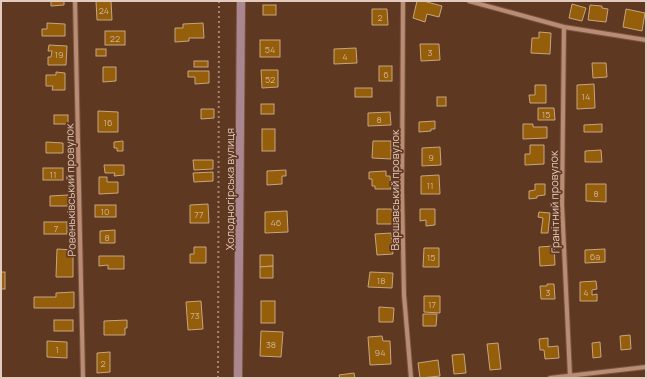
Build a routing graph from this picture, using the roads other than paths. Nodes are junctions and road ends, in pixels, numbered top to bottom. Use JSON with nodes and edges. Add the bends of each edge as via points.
{"nodes":[{"id":1,"x":75,"y":1,"type":"edge"},
{"id":2,"x":241,"y":1,"type":"edge"},
{"id":3,"x":403,"y":1,"type":"edge"},
{"id":4,"x":469,"y":1,"type":"edge"},
{"id":5,"x":564,"y":27,"type":"junction"},
{"id":6,"x":646,"y":40,"type":"edge"},
{"id":7,"x":646,"y":367,"type":"edge"},
{"id":8,"x":570,"y":376,"type":"junction"},
{"id":9,"x":83,"y":378,"type":"edge"},
{"id":10,"x":238,"y":378,"type":"edge"},
{"id":11,"x":411,"y":378,"type":"edge"},
{"id":12,"x":550,"y":378,"type":"edge"}],
"edges":[{"from":1,"to":9,"type":"street","name":"Ровеньківський провулок"},
{"from":2,"to":10,"type":"main road","name":"Холодногірська вулиця"},
{"from":3,"to":11,"type":"street","name":"Варшавський провулок","via":[[404,288]]},
{"from":4,"to":5,"type":"street"},
{"from":5,"to":6,"type":"street"},
{"from":5,"to":8,"type":"street","name":"Гранітний провулок","via":[[562,204]]},
{"from":7,"to":8,"type":"street"},
{"from":8,"to":12,"type":"street"}]}
